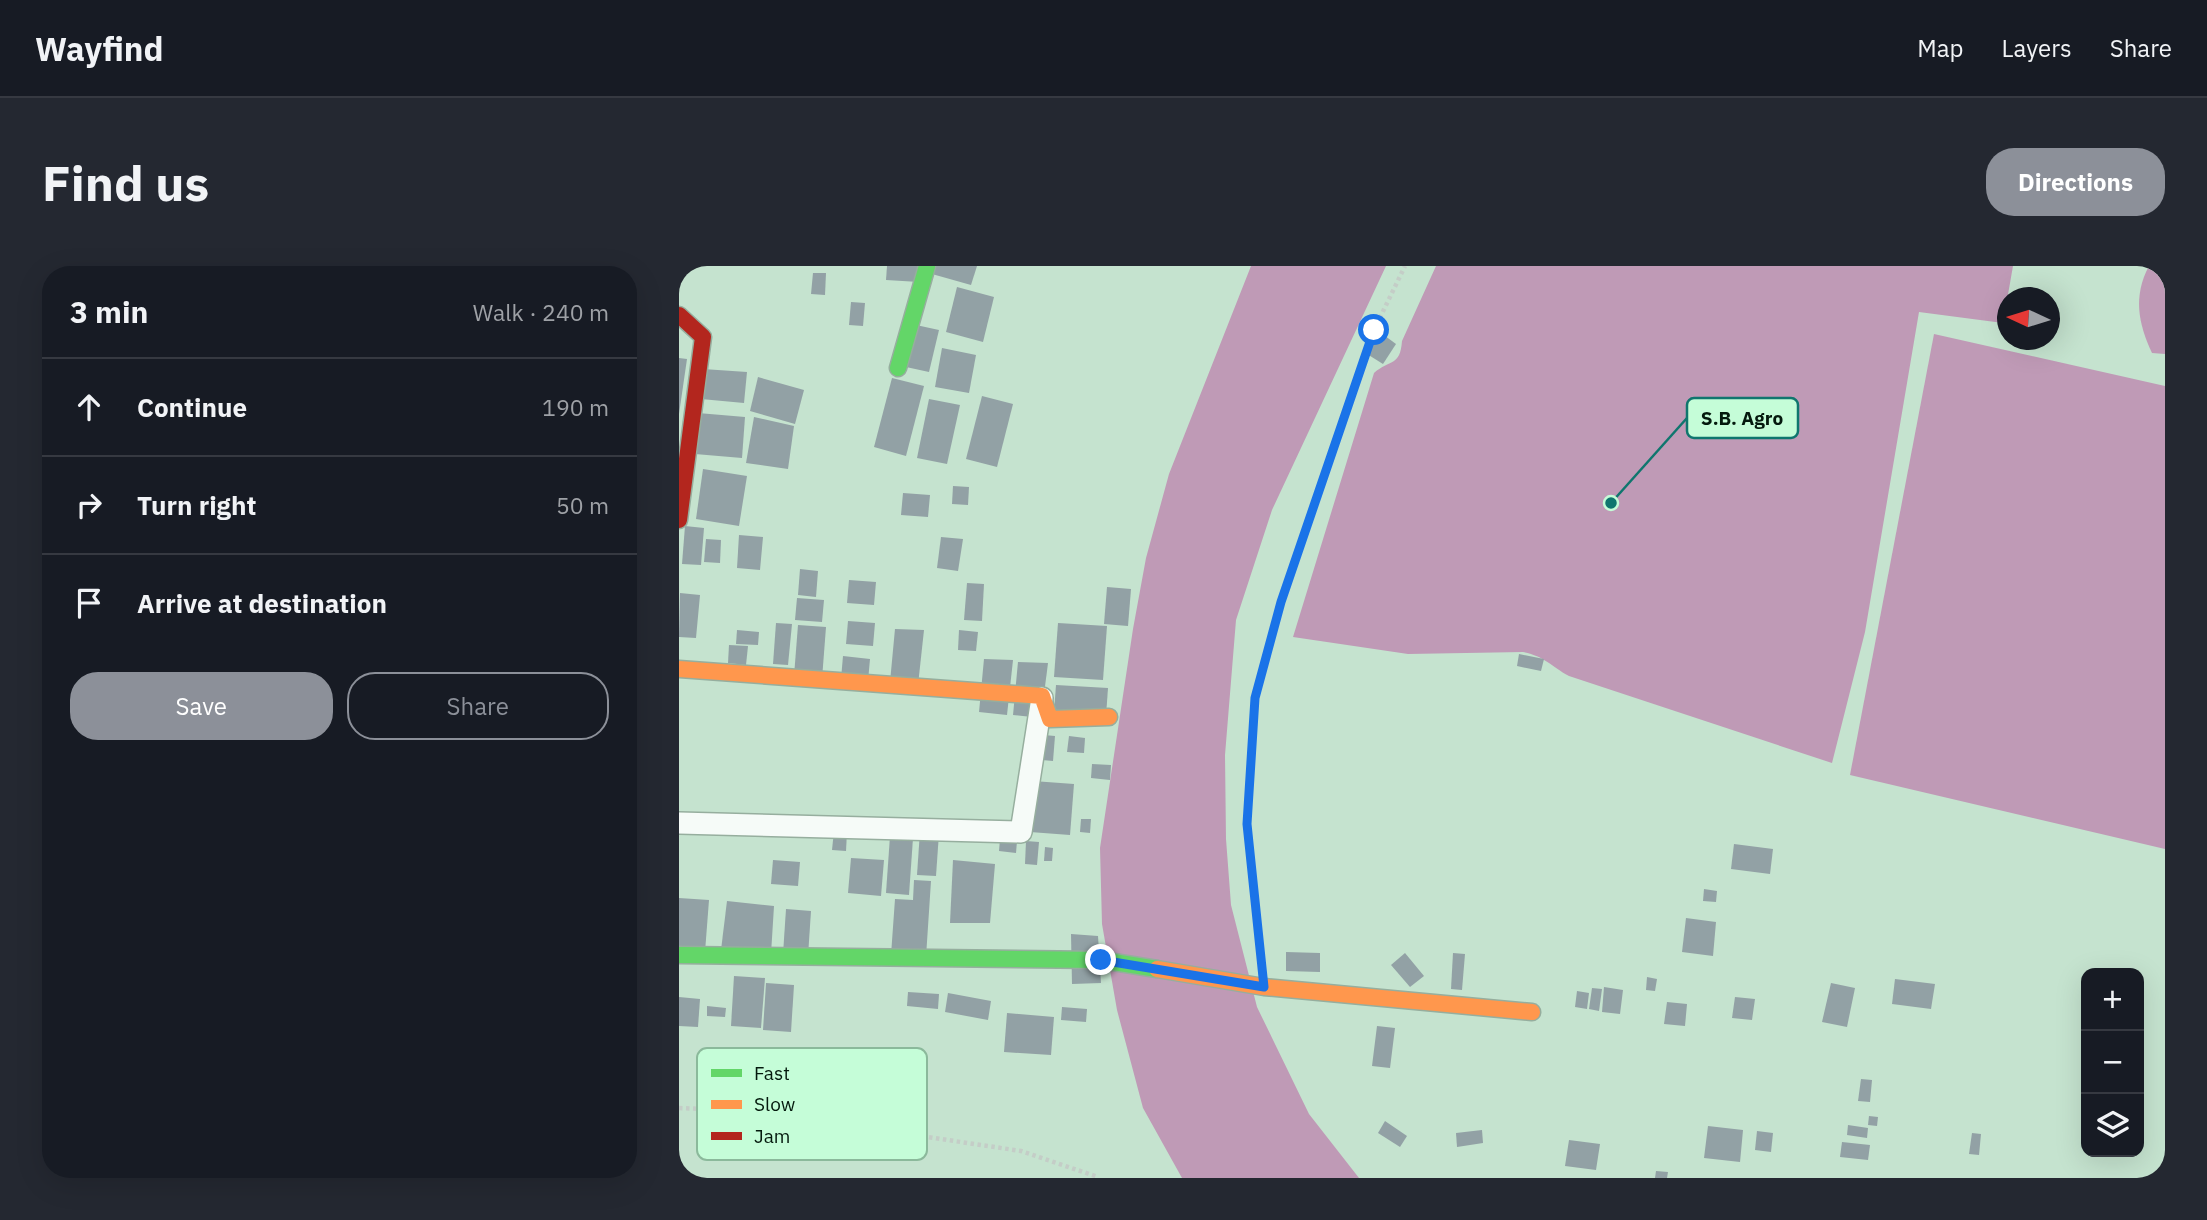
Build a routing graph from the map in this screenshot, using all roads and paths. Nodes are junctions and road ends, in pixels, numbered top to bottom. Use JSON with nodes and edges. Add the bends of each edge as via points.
{"nodes":[{"id":1,"x":927,"y":266,"type":"edge"},
{"id":2,"x":1405,"y":266,"type":"edge"},
{"id":3,"x":679,"y":316,"type":"edge"},
{"id":4,"x":898,"y":368,"type":"dead end"},
{"id":5,"x":679,"y":520,"type":"edge"},
{"id":6,"x":679,"y":669,"type":"edge"},
{"id":7,"x":1042,"y":696,"type":"junction"},
{"id":8,"x":1109,"y":717,"type":"dead end"},
{"id":9,"x":679,"y":823,"type":"edge"},
{"id":10,"x":679,"y":955,"type":"edge"},
{"id":11,"x":1264,"y":987,"type":"junction"},
{"id":12,"x":1532,"y":1012,"type":"dead end"},
{"id":13,"x":679,"y":1108,"type":"edge"},
{"id":14,"x":697,"y":1109,"type":"edge"},
{"id":15,"x":927,"y":1137,"type":"edge"},
{"id":16,"x":1098,"y":1177,"type":"edge"}],
"edges":[{"from":1,"to":4,"type":"street"},
{"from":2,"to":11,"type":"path","via":[[1369,343],[1281,602],[1255,698],[1247,824]]},
{"from":3,"to":5,"type":"street","via":[[703,337]]},
{"from":6,"to":7,"type":"street"},
{"from":7,"to":8,"type":"street","via":[[1050,719]]},
{"from":7,"to":9,"type":"street","via":[[1021,832]]},
{"from":10,"to":11,"type":"street","via":[[1101,960]]},
{"from":11,"to":12,"type":"street"},
{"from":13,"to":14,"type":"path"},
{"from":15,"to":16,"type":"path","via":[[1021,1151]]}]}
